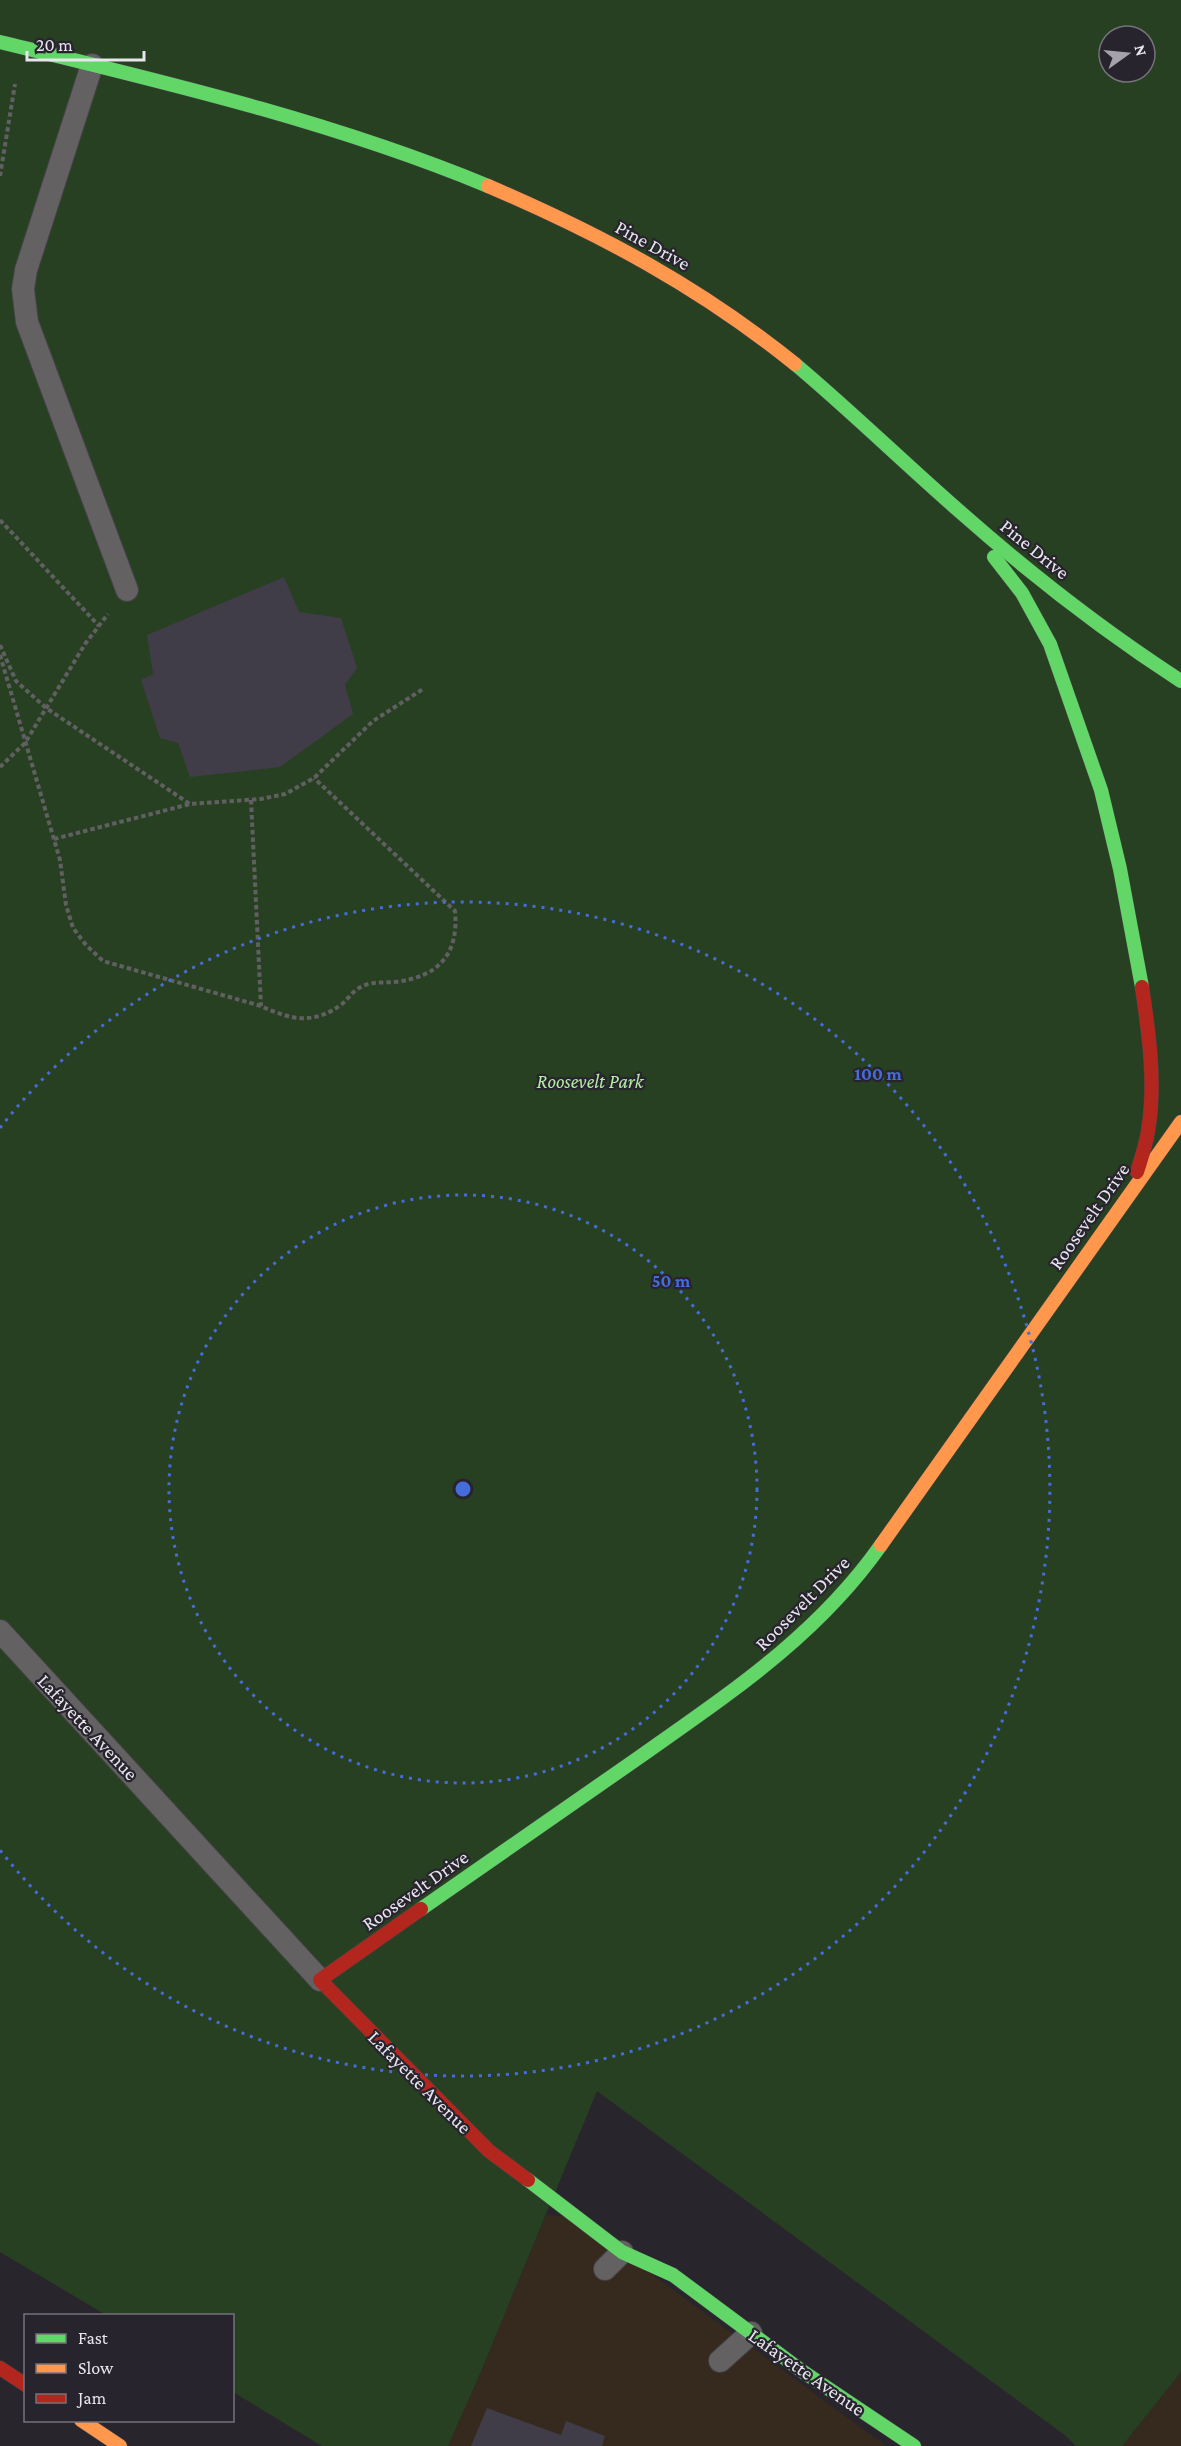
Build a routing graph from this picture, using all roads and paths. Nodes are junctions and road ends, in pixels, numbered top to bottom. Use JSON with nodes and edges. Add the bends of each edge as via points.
{"nodes":[{"id":1,"x":0,"y":42,"type":"edge"},
{"id":2,"x":21,"y":47,"type":"junction"},
{"id":3,"x":92,"y":65,"type":"junction"},
{"id":4,"x":0,"y":176,"type":"edge"},
{"id":5,"x":958,"y":510,"type":"junction"},
{"id":6,"x":0,"y":520,"type":"edge"},
{"id":7,"x":127,"y":590,"type":"joint"},
{"id":8,"x":99,"y":626,"type":"junction"},
{"id":9,"x":0,"y":645,"type":"edge"},
{"id":10,"x":0,"y":655,"type":"edge"},
{"id":11,"x":1181,"y":681,"type":"edge"},
{"id":12,"x":423,"y":689,"type":"dead end"},
{"id":13,"x":46,"y":708,"type":"junction"},
{"id":14,"x":26,"y":743,"type":"junction"},
{"id":15,"x":0,"y":767,"type":"edge"},
{"id":16,"x":314,"y":778,"type":"junction"},
{"id":17,"x":251,"y":800,"type":"junction"},
{"id":18,"x":190,"y":804,"type":"junction"},
{"id":19,"x":54,"y":839,"type":"junction"},
{"id":20,"x":261,"y":1006,"type":"junction"},
{"id":21,"x":1181,"y":1122,"type":"edge"},
{"id":22,"x":1129,"y":1194,"type":"junction"},
{"id":23,"x":0,"y":1631,"type":"edge"},
{"id":24,"x":320,"y":1980,"type":"junction"},
{"id":25,"x":622,"y":2252,"type":"junction"},
{"id":26,"x":605,"y":2269,"type":"dead end"},
{"id":27,"x":751,"y":2333,"type":"junction"},
{"id":28,"x":720,"y":2361,"type":"dead end"},
{"id":29,"x":0,"y":2368,"type":"edge"},
{"id":30,"x":24,"y":2384,"type":"edge"},
{"id":31,"x":83,"y":2422,"type":"edge"},
{"id":32,"x":120,"y":2446,"type":"edge"},
{"id":33,"x":914,"y":2446,"type":"edge"}],
"edges":[{"from":1,"to":2,"type":"main road","name":"Pine Drive"},
{"from":2,"to":3,"type":"main road","name":"Pine Drive"},
{"from":2,"to":4,"type":"path"},
{"from":3,"to":5,"type":"main road","name":"Pine Drive","via":[[323,126],[496,188],[581,227],[660,269],[738,319],[812,376]]},
{"from":3,"to":7,"type":"lane","via":[[23,289],[27,322]]},
{"from":5,"to":11,"type":"main road","name":"Pine Drive","via":[[1088,616]]},
{"from":5,"to":22,"type":"main road","via":[[1022,593],[1050,644],[1104,801],[1137,954],[1152,1090],[1148,1132]]},
{"from":6,"to":8,"type":"path"},
{"from":7,"to":8,"type":"path"},
{"from":8,"to":13,"type":"path"},
{"from":9,"to":13,"type":"path","via":[[16,681]]},
{"from":10,"to":14,"type":"path"},
{"from":12,"to":16,"type":"path","via":[[373,721]]},
{"from":13,"to":14,"type":"path"},
{"from":13,"to":18,"type":"path"},
{"from":14,"to":15,"type":"path"},
{"from":14,"to":19,"type":"path"},
{"from":16,"to":17,"type":"path","via":[[285,794]]},
{"from":16,"to":20,"type":"path","via":[[455,911],[456,930],[451,949],[438,966],[421,977],[359,987],[326,1015],[309,1019],[282,1016]]},
{"from":17,"to":18,"type":"path"},
{"from":17,"to":20,"type":"path"},
{"from":18,"to":19,"type":"path"},
{"from":19,"to":20,"type":"path","via":[[73,928],[104,961]]},
{"from":21,"to":22,"type":"main road","name":"Roosevelt Drive"},
{"from":22,"to":24,"type":"main road","name":"Roosevelt Drive","via":[[862,1572],[803,1631],[767,1665],[696,1720]]},
{"from":23,"to":24,"type":"lane","name":"Lafayette Avenue"},
{"from":24,"to":25,"type":"main road","name":"Lafayette Avenue","via":[[489,2151]]},
{"from":25,"to":26,"type":"lane"},
{"from":25,"to":27,"type":"main road","name":"Lafayette Avenue","via":[[673,2275]]},
{"from":27,"to":28,"type":"lane"},
{"from":27,"to":33,"type":"main road","name":"Lafayette Avenue"},
{"from":29,"to":30,"type":"main road"},
{"from":31,"to":32,"type":"main road"}]}
